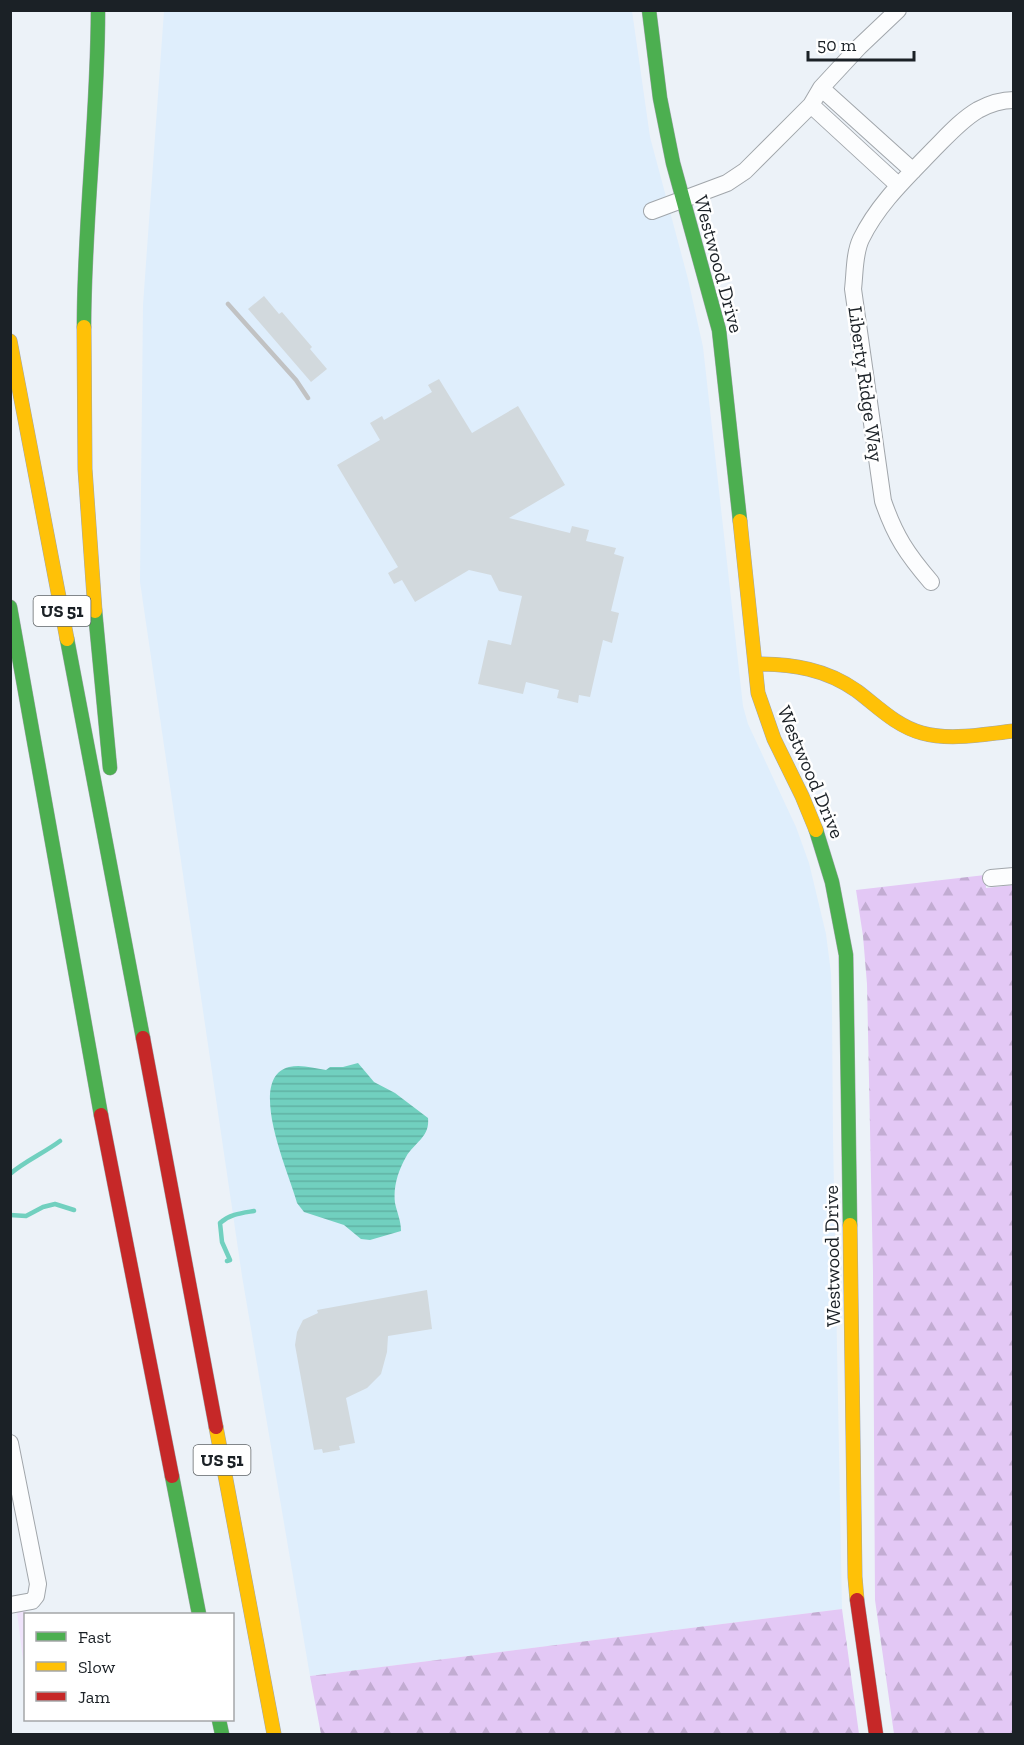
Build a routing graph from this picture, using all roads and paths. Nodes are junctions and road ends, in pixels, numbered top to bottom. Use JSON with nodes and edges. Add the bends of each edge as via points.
{"nodes":[{"id":1,"x":98,"y":10,"type":"edge"},
{"id":2,"x":104,"y":10,"type":"edge"},
{"id":3,"x":649,"y":10,"type":"edge"},
{"id":4,"x":898,"y":10,"type":"edge"},
{"id":5,"x":98,"y":55,"type":"junction"},
{"id":6,"x":821,"y":88,"type":"junction"},
{"id":7,"x":1014,"y":100,"type":"edge"},
{"id":8,"x":811,"y":105,"type":"junction"},
{"id":9,"x":913,"y":171,"type":"junction"},
{"id":10,"x":898,"y":185,"type":"junction"},
{"id":11,"x":681,"y":200,"type":"junction"},
{"id":12,"x":652,"y":211,"type":"dead end"},
{"id":13,"x":10,"y":341,"type":"edge"},
{"id":14,"x":931,"y":582,"type":"dead end"},
{"id":15,"x":10,"y":607,"type":"edge"},
{"id":16,"x":756,"y":664,"type":"junction"},
{"id":17,"x":15,"y":713,"type":"dead end"},
{"id":18,"x":1014,"y":731,"type":"edge"},
{"id":19,"x":111,"y":787,"type":"dead end"},
{"id":20,"x":113,"y":808,"type":"dead end"},
{"id":21,"x":1014,"y":876,"type":"edge"},
{"id":22,"x":57,"y":878,"type":"junction"},
{"id":23,"x":991,"y":878,"type":"dead end"},
{"id":24,"x":114,"y":881,"type":"junction"},
{"id":25,"x":10,"y":1443,"type":"edge"},
{"id":26,"x":10,"y":1605,"type":"edge"},
{"id":27,"x":199,"y":1613,"type":"edge"},
{"id":28,"x":274,"y":1734,"type":"edge"},
{"id":29,"x":876,"y":1734,"type":"edge"}],
"edges":[{"from":1,"to":5,"type":"main road"},
{"from":2,"to":5,"type":"main road"},
{"from":3,"to":11,"type":"main road","name":"Westwood Drive","via":[[660,98]]},
{"from":4,"to":6,"type":"street"},
{"from":5,"to":19,"type":"main road","via":[[84,282],[85,470]]},
{"from":6,"to":8,"type":"street"},
{"from":6,"to":9,"type":"street"},
{"from":7,"to":9,"type":"street","name":"Liberty Ridge Way","via":[[978,110],[953,129]]},
{"from":8,"to":10,"type":"street"},
{"from":8,"to":11,"type":"street","via":[[745,171],[727,183]]},
{"from":9,"to":10,"type":"street","name":"Liberty Ridge Way"},
{"from":10,"to":14,"type":"street","name":"Liberty Ridge Way","via":[[873,216],[860,242],[853,289],[883,501],[892,529]]},
{"from":11,"to":12,"type":"street"},
{"from":11,"to":16,"type":"main road","name":"Westwood Drive","via":[[719,330]]},
{"from":13,"to":24,"type":"main road","number":"US 51"},
{"from":15,"to":22,"type":"main road","number":"US 51"},
{"from":16,"to":18,"type":"main road","via":[[806,667],[844,682],[885,715],[922,734]]},
{"from":16,"to":29,"type":"main road","name":"Westwood Drive","via":[[767,724],[802,795],[822,848],[846,955],[855,1577]]},
{"from":17,"to":22,"type":"main road"},
{"from":20,"to":24,"type":"main road"},
{"from":21,"to":23,"type":"street"},
{"from":22,"to":27,"type":"main road","number":"US 51"},
{"from":24,"to":28,"type":"main road","number":"US 51"},
{"from":25,"to":26,"type":"street","via":[[38,1584],[32,1601]]}]}
